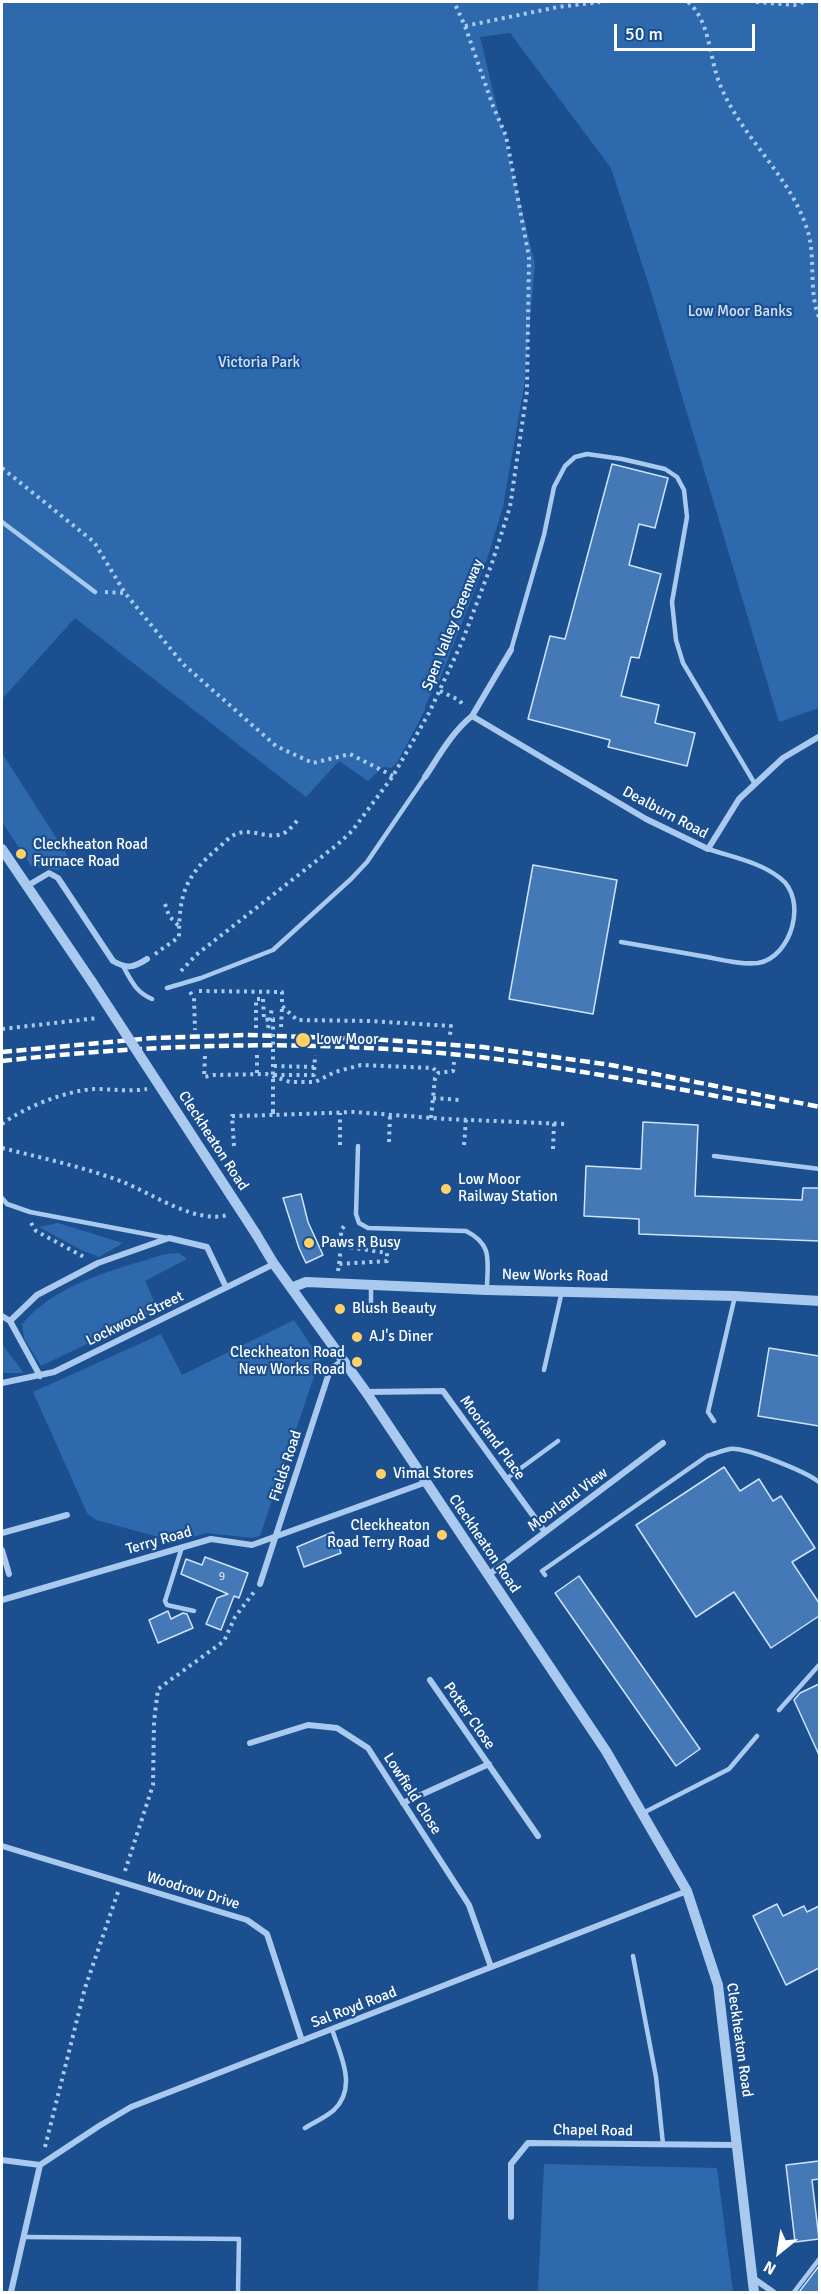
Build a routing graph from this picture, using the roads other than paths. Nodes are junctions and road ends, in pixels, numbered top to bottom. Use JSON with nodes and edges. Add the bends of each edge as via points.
{"nodes":[{"id":1,"x":2,"y":522,"type":"edge"},
{"id":2,"x":95,"y":592,"type":"road end"},
{"id":3,"x":511,"y":650,"type":"joint"},
{"id":4,"x":472,"y":716,"type":"junction"},
{"id":5,"x":819,"y":736,"type":"edge"},
{"id":6,"x":425,"y":777,"type":"joint"},
{"id":7,"x":755,"y":784,"type":"junction"},
{"id":8,"x":2,"y":849,"type":"edge"},
{"id":9,"x":708,"y":849,"type":"junction"},
{"id":10,"x":27,"y":886,"type":"junction"},
{"id":11,"x":621,"y":942,"type":"dead end"},
{"id":12,"x":147,"y":959,"type":"road end"},
{"id":13,"x":124,"y":968,"type":"junction"},
{"id":14,"x":167,"y":988,"type":"road end"},
{"id":15,"x":152,"y":999,"type":"dead end"},
{"id":16,"x":358,"y":1146,"type":"dead end"},
{"id":17,"x":714,"y":1156,"type":"dead end"},
{"id":18,"x":819,"y":1169,"type":"edge"},
{"id":19,"x":2,"y":1198,"type":"edge"},
{"id":20,"x":169,"y":1238,"type":"junction"},
{"id":21,"x":274,"y":1264,"type":"junction"},
{"id":22,"x":371,"y":1285,"type":"junction"},
{"id":23,"x":226,"y":1287,"type":"junction"},
{"id":24,"x":291,"y":1288,"type":"junction"},
{"id":25,"x":487,"y":1290,"type":"junction"},
{"id":26,"x":562,"y":1292,"type":"junction"},
{"id":27,"x":735,"y":1296,"type":"junction"},
{"id":28,"x":819,"y":1301,"type":"edge"},
{"id":29,"x":370,"y":1313,"type":"dead end"},
{"id":30,"x":2,"y":1316,"type":"edge"},
{"id":31,"x":10,"y":1321,"type":"junction"},
{"id":32,"x":342,"y":1361,"type":"junction"},
{"id":33,"x":544,"y":1370,"type":"dead end"},
{"id":34,"x":40,"y":1376,"type":"junction"},
{"id":35,"x":2,"y":1383,"type":"edge"},
{"id":36,"x":366,"y":1392,"type":"junction"},
{"id":37,"x":714,"y":1421,"type":"dead end"},
{"id":38,"x":558,"y":1441,"type":"dead end"},
{"id":39,"x":663,"y":1443,"type":"dead end"},
{"id":40,"x":507,"y":1479,"type":"junction"},
{"id":41,"x":424,"y":1483,"type":"junction"},
{"id":42,"x":819,"y":1483,"type":"edge"},
{"id":43,"x":68,"y":1515,"type":"dead end"},
{"id":44,"x":545,"y":1532,"type":"junction"},
{"id":45,"x":2,"y":1533,"type":"edge"},
{"id":46,"x":275,"y":1536,"type":"junction"},
{"id":47,"x":182,"y":1547,"type":"junction"},
{"id":48,"x":2,"y":1550,"type":"edge"},
{"id":49,"x":9,"y":1574,"type":"dead end"},
{"id":50,"x":545,"y":1575,"type":"dead end"},
{"id":51,"x":488,"y":1576,"type":"junction"},
{"id":52,"x":260,"y":1584,"type":"road end"},
{"id":53,"x":2,"y":1600,"type":"edge"},
{"id":54,"x":194,"y":1611,"type":"dead end"},
{"id":55,"x":819,"y":1664,"type":"edge"},
{"id":56,"x":430,"y":1680,"type":"dead end"},
{"id":57,"x":779,"y":1710,"type":"dead end"},
{"id":58,"x":757,"y":1736,"type":"dead end"},
{"id":59,"x":250,"y":1743,"type":"dead end"},
{"id":60,"x":489,"y":1764,"type":"junction"},
{"id":61,"x":403,"y":1803,"type":"junction"},
{"id":62,"x":643,"y":1813,"type":"junction"},
{"id":63,"x":538,"y":1836,"type":"dead end"},
{"id":64,"x":2,"y":1846,"type":"edge"},
{"id":65,"x":687,"y":1891,"type":"junction"},
{"id":66,"x":633,"y":1956,"type":"dead end"},
{"id":67,"x":491,"y":1967,"type":"junction"},
{"id":68,"x":332,"y":2029,"type":"junction"},
{"id":69,"x":302,"y":2041,"type":"junction"},
{"id":70,"x":305,"y":2127,"type":"dead end"},
{"id":71,"x":663,"y":2144,"type":"junction"},
{"id":72,"x":738,"y":2145,"type":"junction"},
{"id":73,"x":2,"y":2160,"type":"edge"},
{"id":74,"x":40,"y":2165,"type":"junction"},
{"id":75,"x":511,"y":2217,"type":"dead end"},
{"id":76,"x":24,"y":2237,"type":"junction"},
{"id":77,"x":819,"y":2258,"type":"edge"},
{"id":78,"x":753,"y":2278,"type":"junction"},
{"id":79,"x":11,"y":2292,"type":"edge"},
{"id":80,"x":238,"y":2292,"type":"edge"},
{"id":81,"x":754,"y":2292,"type":"edge"},
{"id":82,"x":773,"y":2292,"type":"edge"},
{"id":83,"x":794,"y":2292,"type":"edge"}],
"edges":[{"from":1,"to":2,"type":"lane"},
{"from":3,"to":4,"type":"street"},
{"from":3,"to":7,"type":"lane","via":[[554,487],[565,466],[587,454],[665,469],[677,477],[684,490],[687,516],[672,602],[676,640],[683,663]]},
{"from":4,"to":6,"type":"street","via":[[462,724]]},
{"from":4,"to":9,"type":"street","name":"Dealburn Road","via":[[646,819]]},
{"from":5,"to":7,"type":"street","name":"Dealburn Road","via":[[783,758]]},
{"from":6,"to":14,"type":"lane","via":[[367,862],[273,950]]},
{"from":7,"to":9,"type":"street","name":"Dealburn Road","via":[[739,799]]},
{"from":8,"to":10,"type":"street","name":"Cleckheaton Road"},
{"from":9,"to":11,"type":"lane","via":[[764,867],[782,879],[791,891],[794,905],[793,925],[786,943],[759,963],[738,963]]},
{"from":10,"to":13,"type":"street","via":[[49,873],[58,878],[113,961]]},
{"from":10,"to":21,"type":"street","name":"Cleckheaton Road","bridge":true},
{"from":12,"to":13,"type":"street","via":[[135,967]]},
{"from":13,"to":15,"type":"lane","via":[[140,993]]},
{"from":16,"to":25,"type":"lane","via":[[359,1223],[368,1228],[466,1231],[478,1237],[488,1252]]},
{"from":17,"to":18,"type":"lane"},
{"from":19,"to":20,"type":"lane","via":[[7,1204],[30,1212]]},
{"from":20,"to":23,"type":"street","via":[[207,1247]]},
{"from":20,"to":31,"type":"street","via":[[98,1263],[37,1294]]},
{"from":21,"to":23,"type":"street","name":"Lockwood Street"},
{"from":21,"to":24,"type":"street","name":"Cleckheaton Road"},
{"from":22,"to":24,"type":"street","name":"New Works Road","via":[[306,1282]]},
{"from":22,"to":25,"type":"street","name":"New Works Road"},
{"from":22,"to":29,"type":"lane"},
{"from":23,"to":34,"type":"street","name":"Lockwood Street"},
{"from":24,"to":32,"type":"street","name":"Cleckheaton Road"},
{"from":25,"to":26,"type":"street","name":"New Works Road"},
{"from":26,"to":27,"type":"street","name":"New Works Road"},
{"from":26,"to":33,"type":"lane"},
{"from":27,"to":28,"type":"street","name":"New Works Road"},
{"from":27,"to":37,"type":"lane","via":[[708,1412]]},
{"from":30,"to":31,"type":"street"},
{"from":31,"to":34,"type":"street"},
{"from":32,"to":36,"type":"street","name":"Cleckheaton Road"},
{"from":32,"to":46,"type":"street","name":"Fields Road","via":[[330,1370]]},
{"from":34,"to":35,"type":"street","name":"Lockwood Street"},
{"from":36,"to":40,"type":"street","name":"Moorland Place","via":[[443,1391]]},
{"from":36,"to":41,"type":"street","name":"Cleckheaton Road"},
{"from":38,"to":40,"type":"lane"},
{"from":39,"to":44,"type":"street","name":"Moorland View"},
{"from":40,"to":44,"type":"street","name":"Moorland Place"},
{"from":41,"to":46,"type":"street","name":"Terry Road"},
{"from":41,"to":51,"type":"street","name":"Cleckheaton Road"},
{"from":42,"to":50,"type":"lane","via":[[788,1465],[732,1448],[707,1456],[542,1571]]},
{"from":43,"to":45,"type":"street"},
{"from":44,"to":51,"type":"street","name":"Moorland View"},
{"from":46,"to":47,"type":"street","name":"Terry Road","via":[[252,1545],[211,1539]]},
{"from":46,"to":52,"type":"street","name":"Fields Road"},
{"from":47,"to":53,"type":"street","name":"Terry Road"},
{"from":47,"to":54,"type":"lane","via":[[165,1601],[167,1605]]},
{"from":48,"to":49,"type":"street"},
{"from":51,"to":62,"type":"street","name":"Cleckheaton Road"},
{"from":55,"to":57,"type":"lane"},
{"from":56,"to":60,"type":"street","name":"Potter Close"},
{"from":58,"to":62,"type":"lane","via":[[729,1768]]},
{"from":59,"to":61,"type":"street","name":"Lowfield Close","via":[[308,1725],[338,1728],[368,1748]]},
{"from":60,"to":61,"type":"street","name":"Potter Close"},
{"from":60,"to":63,"type":"street","name":"Potter Close"},
{"from":61,"to":67,"type":"street","name":"Lowfield Close","via":[[469,1905]]},
{"from":62,"to":65,"type":"street","name":"Cleckheaton Road"},
{"from":64,"to":69,"type":"street","name":"Woodrow Drive","via":[[247,1920],[267,1934]]},
{"from":65,"to":67,"type":"street","name":"Sal Royd Road"},
{"from":65,"to":72,"type":"street","name":"Cleckheaton Road","via":[[718,1985]]},
{"from":66,"to":71,"type":"lane","via":[[656,2078]]},
{"from":67,"to":68,"type":"street","name":"Sal Royd Road"},
{"from":68,"to":69,"type":"street","name":"Sal Royd Road"},
{"from":68,"to":70,"type":"lane","via":[[347,2082],[335,2109]]},
{"from":69,"to":74,"type":"street","name":"Sal Royd Road","via":[[131,2108]]},
{"from":71,"to":72,"type":"street","name":"Chapel Road"},
{"from":71,"to":75,"type":"street","name":"Chapel Road","via":[[528,2143],[512,2164]]},
{"from":72,"to":78,"type":"street","name":"Cleckheaton Road"},
{"from":73,"to":74,"type":"street"},
{"from":74,"to":76,"type":"street"},
{"from":76,"to":79,"type":"street"},
{"from":76,"to":80,"type":"lane","via":[[239,2239]]},
{"from":77,"to":83,"type":"lane"},
{"from":78,"to":81,"type":"street","name":"Cleckheaton Road"},
{"from":78,"to":82,"type":"street"}]}
